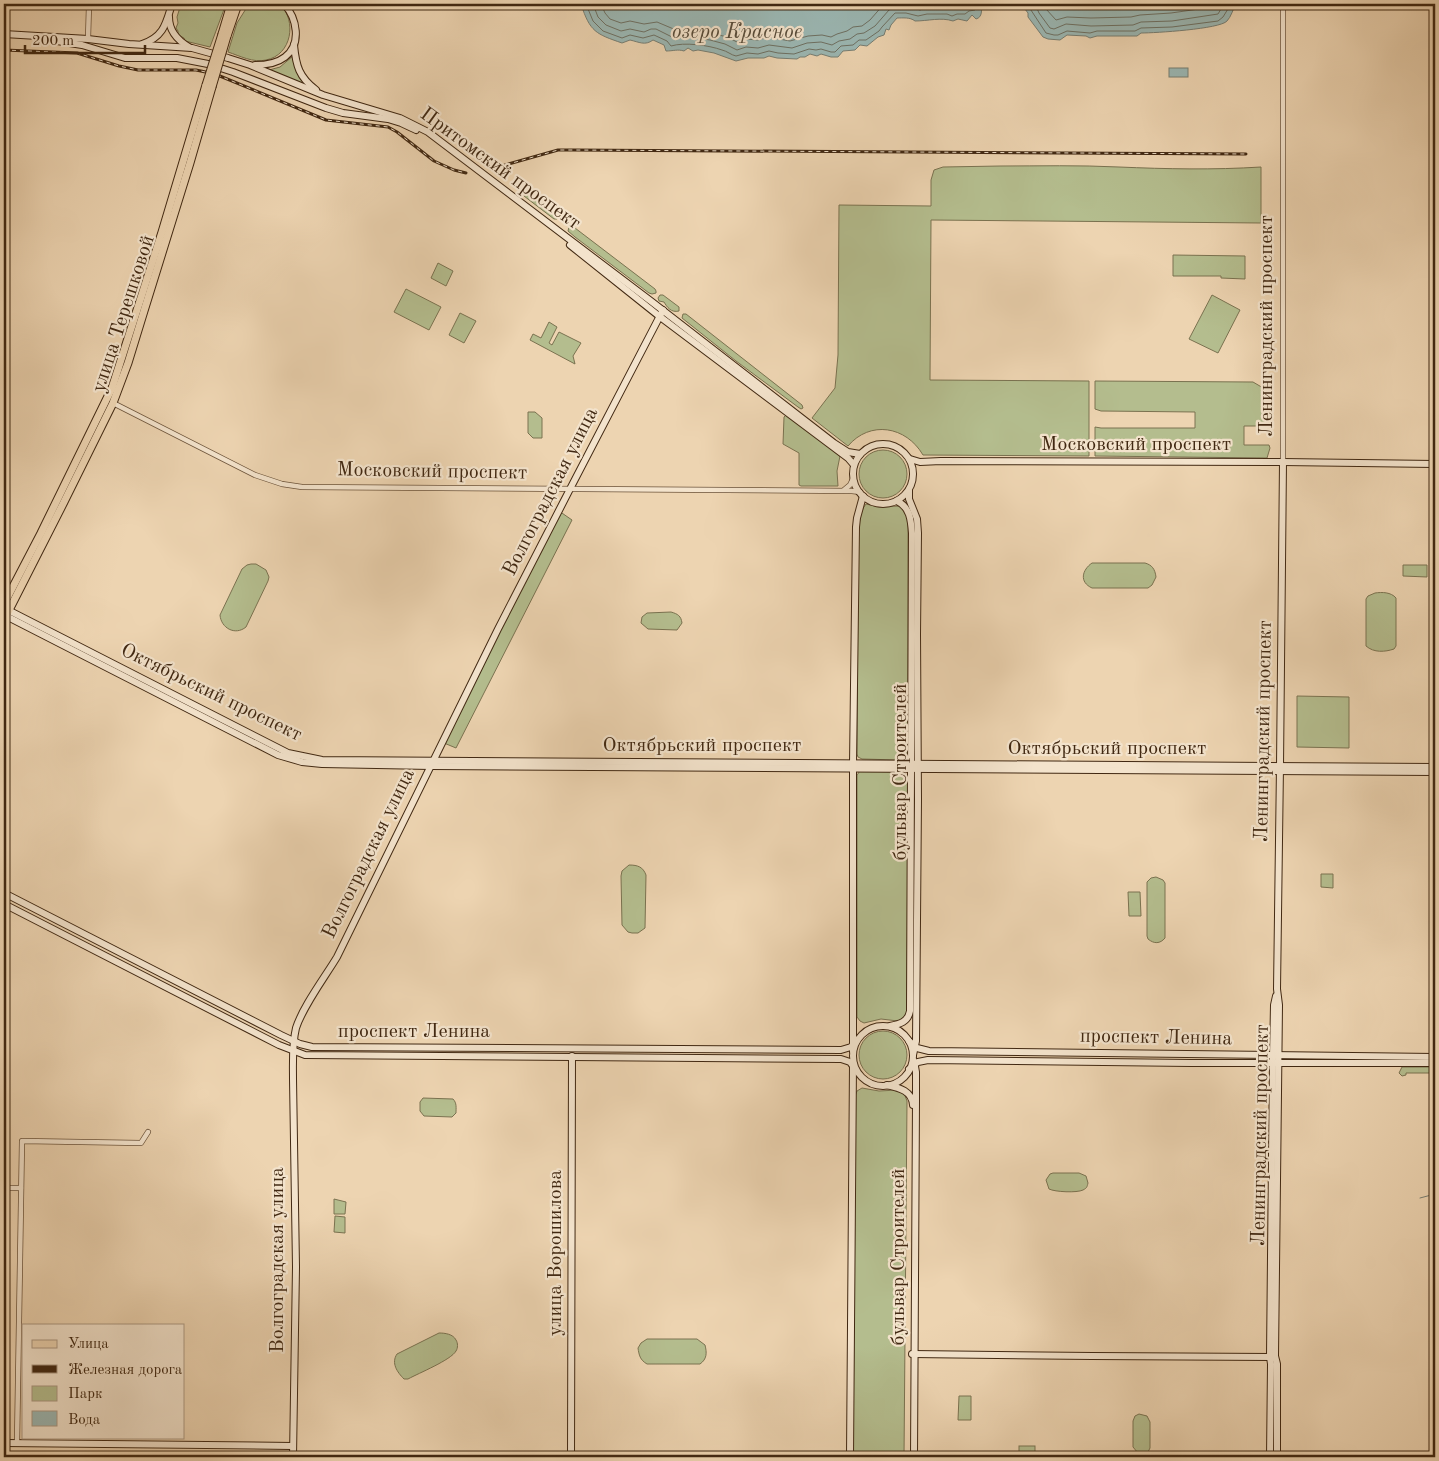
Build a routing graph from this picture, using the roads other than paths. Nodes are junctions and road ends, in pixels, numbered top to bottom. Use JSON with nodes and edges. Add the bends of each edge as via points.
{"nodes":[{"id":1,"x":62,"y":4,"type":"edge"},
{"id":2,"x":105,"y":4,"type":"edge"},
{"id":3,"x":172,"y":4,"type":"edge"},
{"id":4,"x":231,"y":4,"type":"edge"},
{"id":5,"x":238,"y":4,"type":"edge"},
{"id":6,"x":284,"y":4,"type":"edge"},
{"id":7,"x":1283,"y":4,"type":"edge"},
{"id":8,"x":89,"y":5,"type":"junction"},
{"id":9,"x":169,"y":16,"type":"junction"},
{"id":10,"x":224,"y":35,"type":"junction"},
{"id":11,"x":4,"y":36,"type":"edge"},
{"id":12,"x":88,"y":39,"type":"junction"},
{"id":13,"x":130,"y":44,"type":"junction"},
{"id":14,"x":294,"y":44,"type":"junction"},
{"id":15,"x":139,"y":45,"type":"junction"},
{"id":16,"x":192,"y":48,"type":"junction"},
{"id":17,"x":125,"y":58,"type":"junction"},
{"id":18,"x":250,"y":65,"type":"junction"},
{"id":19,"x":209,"y":86,"type":"junction"},
{"id":20,"x":323,"y":95,"type":"junction"},
{"id":21,"x":349,"y":103,"type":"junction"},
{"id":22,"x":343,"y":112,"type":"junction"},
{"id":23,"x":661,"y":313,"type":"junction"},
{"id":24,"x":113,"y":403,"type":"junction"},
{"id":25,"x":860,"y":454,"type":"junction"},
{"id":26,"x":910,"y":459,"type":"junction"},
{"id":27,"x":926,"y":462,"type":"junction"},
{"id":28,"x":1283,"y":462,"type":"junction"},
{"id":29,"x":1435,"y":464,"type":"edge"},
{"id":30,"x":854,"y":465,"type":"junction"},
{"id":31,"x":914,"y":474,"type":"junction"},
{"id":32,"x":853,"y":479,"type":"junction"},
{"id":33,"x":570,"y":490,"type":"junction"},
{"id":34,"x":909,"y":490,"type":"junction"},
{"id":35,"x":842,"y":491,"type":"junction"},
{"id":36,"x":861,"y":494,"type":"junction"},
{"id":37,"x":897,"y":501,"type":"junction"},
{"id":38,"x":4,"y":604,"type":"edge"},
{"id":39,"x":5,"y":614,"type":"edge"},
{"id":40,"x":432,"y":764,"type":"junction"},
{"id":41,"x":854,"y":766,"type":"junction"},
{"id":42,"x":915,"y":766,"type":"junction"},
{"id":43,"x":1435,"y":767,"type":"edge"},
{"id":44,"x":1280,"y":768,"type":"junction"},
{"id":45,"x":1435,"y":772,"type":"edge"},
{"id":46,"x":4,"y":894,"type":"edge"},
{"id":47,"x":4,"y":904,"type":"edge"},
{"id":48,"x":36,"y":910,"type":"junction"},
{"id":49,"x":17,"y":911,"type":"junction"},
{"id":50,"x":890,"y":1026,"type":"junction"},
{"id":51,"x":909,"y":1041,"type":"junction"},
{"id":52,"x":294,"y":1042,"type":"junction"},
{"id":53,"x":855,"y":1045,"type":"junction"},
{"id":54,"x":915,"y":1047,"type":"junction"},
{"id":55,"x":573,"y":1049,"type":"junction"},
{"id":56,"x":293,"y":1052,"type":"junction"},
{"id":57,"x":1275,"y":1056,"type":"junction"},
{"id":58,"x":1435,"y":1057,"type":"edge"},
{"id":59,"x":572,"y":1058,"type":"junction"},
{"id":60,"x":913,"y":1058,"type":"junction"},
{"id":61,"x":1275,"y":1063,"type":"junction"},
{"id":62,"x":1435,"y":1063,"type":"edge"},
{"id":63,"x":854,"y":1065,"type":"junction"},
{"id":64,"x":887,"y":1085,"type":"junction"},
{"id":65,"x":148,"y":1132,"type":"dead end"},
{"id":66,"x":4,"y":1188,"type":"edge"},
{"id":67,"x":21,"y":1188,"type":"junction"},
{"id":68,"x":913,"y":1354,"type":"junction"},
{"id":69,"x":1272,"y":1357,"type":"junction"},
{"id":70,"x":4,"y":1443,"type":"edge"},
{"id":71,"x":17,"y":1443,"type":"junction"},
{"id":72,"x":293,"y":1446,"type":"junction"},
{"id":73,"x":293,"y":1457,"type":"edge"},
{"id":74,"x":571,"y":1457,"type":"edge"},
{"id":75,"x":850,"y":1457,"type":"edge"},
{"id":76,"x":910,"y":1457,"type":"edge"},
{"id":77,"x":914,"y":1457,"type":"edge"},
{"id":78,"x":1270,"y":1457,"type":"edge"},
{"id":79,"x":1277,"y":1457,"type":"edge"}],
"edges":[{"from":1,"to":8,"type":"street"},
{"from":2,"to":8,"type":"street"},
{"from":3,"to":9,"type":"main road"},
{"from":4,"to":10,"type":"main road","name":"улица Терешковой"},
{"from":5,"to":10,"type":"main road","name":"улица Терешковой"},
{"from":6,"to":14,"type":"main road","via":[[296,26]]},
{"from":7,"to":28,"type":"street","name":"Ленинградский проспект"},
{"from":8,"to":12,"type":"street"},
{"from":9,"to":15,"type":"main road","via":[[156,37]]},
{"from":9,"to":16,"type":"main road","via":[[174,34]]},
{"from":10,"to":19,"type":"main road","name":"улица Терешковой","bridge":true},
{"from":11,"to":12,"type":"main road","name":"Притомский проспект"},
{"from":11,"to":17,"type":"main road","name":"Притомский проспект","via":[[82,45]]},
{"from":12,"to":13,"type":"main road","name":"Притомский проспект"},
{"from":13,"to":15,"type":"main road","name":"Притомский проспект"},
{"from":13,"to":17,"type":"main road","via":[[122,49]]},
{"from":14,"to":18,"type":"main road","via":[[279,60]]},
{"from":14,"to":20,"type":"main road","via":[[298,70]]},
{"from":15,"to":16,"type":"main road","name":"Притомский проспект"},
{"from":16,"to":18,"type":"main road","name":"Притомский проспект"},
{"from":17,"to":22,"type":"main road","name":"Притомский проспект","via":[[177,58],[208,64]]},
{"from":18,"to":20,"type":"main road","name":"Притомский проспект"},
{"from":19,"to":24,"type":"main road","name":"улица Терешковой","via":[[190,163]]},
{"from":19,"to":38,"type":"main road","name":"улица Терешковой","via":[[112,388]]},
{"from":20,"to":21,"type":"main road","name":"Притомский проспект"},
{"from":21,"to":22,"type":"main road","via":[[349,112]]},
{"from":21,"to":23,"type":"main road","name":"Притомский проспект","via":[[400,118],[428,132]]},
{"from":22,"to":23,"type":"main road","name":"Притомский проспект","via":[[388,119],[425,135]]},
{"from":23,"to":25,"type":"main road","name":"Притомский проспект","via":[[834,443],[848,452]]},
{"from":23,"to":30,"type":"main road","name":"Притомский проспект"},
{"from":23,"to":33,"type":"main road","name":"Волгоградская улица"},
{"from":24,"to":33,"type":"street","name":"Московский проспект","via":[[255,475],[282,484],[302,487]]},
{"from":24,"to":39,"type":"main road","name":"улица Терешковой"},
{"from":25,"to":26,"type":"main road","via":[[872,445],[888,444],[903,450]]},
{"from":25,"to":30,"type":"main road"},
{"from":26,"to":27,"type":"main road","name":"Московский проспект"},
{"from":26,"to":31,"type":"main road"},
{"from":27,"to":28,"type":"main road","name":"Московский проспект"},
{"from":27,"to":31,"type":"main road"},
{"from":28,"to":29,"type":"main road","name":"Московский проспект"},
{"from":28,"to":44,"type":"main road","name":"Ленинградский проспект"},
{"from":30,"to":32,"type":"main road"},
{"from":31,"to":34,"type":"main road"},
{"from":32,"to":35,"type":"street"},
{"from":32,"to":36,"type":"main road"},
{"from":33,"to":35,"type":"street","name":"Московский проспект"},
{"from":33,"to":40,"type":"main road","name":"Волгоградская улица"},
{"from":34,"to":37,"type":"main road"},
{"from":34,"to":42,"type":"main road","name":"бульвар Строителей","via":[[918,534]]},
{"from":35,"to":36,"type":"street","name":"Московский проспект"},
{"from":36,"to":37,"type":"main road","via":[[879,504]]},
{"from":36,"to":41,"type":"main road","via":[[856,518]]},
{"from":37,"to":42,"type":"main road","name":"бульвар Строителей","via":[[906,507],[911,524]]},
{"from":39,"to":40,"type":"main road","name":"Октябрьский проспект","via":[[288,753],[322,760]]},
{"from":40,"to":41,"type":"main road","name":"Октябрьский проспект"},
{"from":40,"to":52,"type":"main road","name":"Волгоградская улица","via":[[337,956],[298,1024]]},
{"from":41,"to":42,"type":"main road","name":"Октябрьский проспект"},
{"from":41,"to":53,"type":"main road"},
{"from":42,"to":44,"type":"main road","name":"Октябрьский проспект"},
{"from":42,"to":50,"type":"main road","name":"бульвар Строителей","via":[[910,1011],[903,1023]]},
{"from":42,"to":54,"type":"main road","name":"бульвар Строителей"},
{"from":43,"to":44,"type":"main road","name":"Октябрьский проспект"},
{"from":44,"to":45,"type":"main road","name":"Октябрьский проспект"},
{"from":44,"to":57,"type":"main road","name":"Ленинградский проспект","via":[[1279,1005]]},
{"from":46,"to":48,"type":"main road","name":"проспект Ленина"},
{"from":47,"to":49,"type":"main road","name":"проспект Ленина"},
{"from":48,"to":49,"type":"main road","via":[[21,907]]},
{"from":48,"to":52,"type":"main road","name":"проспект Ленина"},
{"from":49,"to":56,"type":"main road","name":"проспект Ленина"},
{"from":50,"to":51,"type":"main road"},
{"from":50,"to":53,"type":"main road","via":[[871,1028]]},
{"from":51,"to":54,"type":"main road"},
{"from":51,"to":60,"type":"main road"},
{"from":52,"to":55,"type":"main road","name":"проспект Ленина","via":[[318,1048]]},
{"from":52,"to":56,"type":"main road","name":"Волгоградская улица"},
{"from":53,"to":55,"type":"main road","name":"проспект Ленина","via":[[841,1050]]},
{"from":53,"to":63,"type":"main road"},
{"from":54,"to":57,"type":"main road","name":"проспект Ленина","via":[[928,1051]]},
{"from":54,"to":60,"type":"main road","name":"бульвар Строителей"},
{"from":55,"to":59,"type":"main road","name":"улица Ворошилова"},
{"from":56,"to":59,"type":"main road","name":"проспект Ленина","via":[[318,1056]]},
{"from":56,"to":72,"type":"main road","name":"Волгоградская улица","via":[[296,1268]]},
{"from":57,"to":58,"type":"main road","name":"проспект Ленина"},
{"from":57,"to":61,"type":"main road","name":"Ленинградский проспект"},
{"from":59,"to":63,"type":"main road","name":"проспект Ленина","via":[[841,1059]]},
{"from":59,"to":74,"type":"main road","name":"улица Ворошилова"},
{"from":60,"to":61,"type":"main road","name":"проспект Ленина","via":[[921,1061]]},
{"from":60,"to":64,"type":"main road","via":[[905,1076]]},
{"from":60,"to":68,"type":"main road","name":"бульвар Строителей","via":[[916,1110]]},
{"from":61,"to":62,"type":"main road","name":"проспект Ленина"},
{"from":61,"to":69,"type":"main road","name":"Ленинградский проспект"},
{"from":63,"to":64,"type":"main road","via":[[862,1078]]},
{"from":63,"to":75,"type":"main road"},
{"from":64,"to":68,"type":"main road","name":"бульвар Строителей","via":[[906,1092],[913,1101]]},
{"from":65,"to":67,"type":"street","via":[[141,1144],[22,1141]]},
{"from":66,"to":67,"type":"street"},
{"from":67,"to":71,"type":"street"},
{"from":68,"to":69,"type":"main road"},
{"from":68,"to":76,"type":"main road","name":"бульвар Строителей"},
{"from":68,"to":77,"type":"main road","name":"бульвар Строителей"},
{"from":69,"to":78,"type":"main road","name":"Ленинградский проспект"},
{"from":69,"to":79,"type":"main road","name":"Ленинградский проспект","via":[[1277,1364]]},
{"from":70,"to":71,"type":"main road"},
{"from":71,"to":72,"type":"main road"},
{"from":72,"to":73,"type":"main road","name":"Волгоградская улица"}]}
